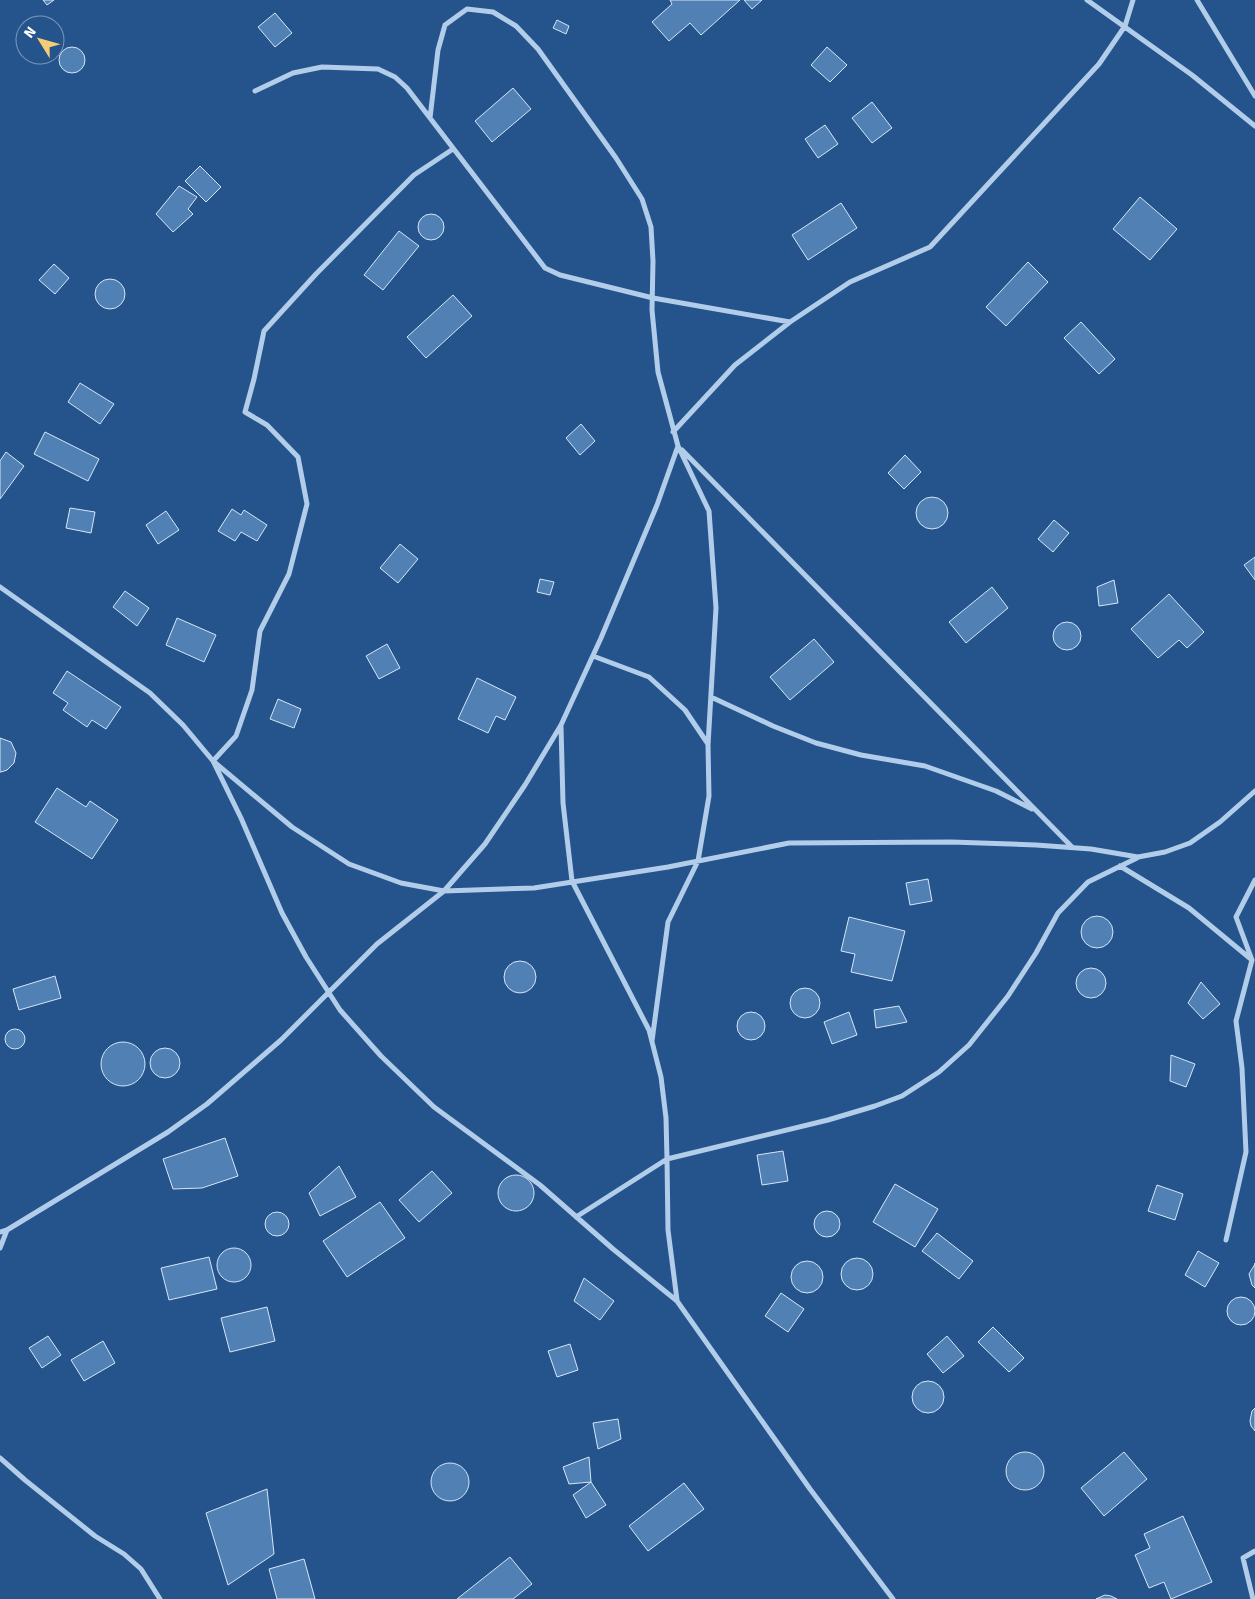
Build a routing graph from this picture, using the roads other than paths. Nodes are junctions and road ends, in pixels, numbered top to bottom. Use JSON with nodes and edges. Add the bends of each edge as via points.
{"nodes":[{"id":1,"x":1087,"y":0,"type":"edge"},
{"id":2,"x":1133,"y":0,"type":"edge"},
{"id":3,"x":1197,"y":0,"type":"edge"},
{"id":4,"x":1125,"y":26,"type":"junction"},
{"id":5,"x":254,"y":91,"type":"dead end"},
{"id":6,"x":1255,"y":96,"type":"edge"},
{"id":7,"x":430,"y":118,"type":"junction"},
{"id":8,"x":1255,"y":126,"type":"edge"},
{"id":9,"x":453,"y":149,"type":"junction"},
{"id":10,"x":653,"y":298,"type":"junction"},
{"id":11,"x":790,"y":322,"type":"junction"},
{"id":12,"x":674,"y":432,"type":"junction"},
{"id":13,"x":678,"y":446,"type":"junction"},
{"id":14,"x":0,"y":588,"type":"edge"},
{"id":15,"x":593,"y":656,"type":"junction"},
{"id":16,"x":711,"y":697,"type":"junction"},
{"id":17,"x":561,"y":725,"type":"junction"},
{"id":18,"x":708,"y":744,"type":"junction"},
{"id":19,"x":213,"y":761,"type":"junction"},
{"id":20,"x":1255,"y":791,"type":"edge"},
{"id":21,"x":1037,"y":811,"type":"junction"},
{"id":22,"x":1072,"y":847,"type":"junction"},
{"id":23,"x":1138,"y":857,"type":"junction"},
{"id":24,"x":698,"y":861,"type":"junction"},
{"id":25,"x":1120,"y":866,"type":"junction"},
{"id":26,"x":1255,"y":880,"type":"edge"},
{"id":27,"x":572,"y":881,"type":"junction"},
{"id":28,"x":444,"y":891,"type":"junction"},
{"id":29,"x":1254,"y":961,"type":"edge"},
{"id":30,"x":328,"y":992,"type":"junction"},
{"id":31,"x":652,"y":1041,"type":"junction"},
{"id":32,"x":667,"y":1159,"type":"junction"},
{"id":33,"x":576,"y":1217,"type":"junction"},
{"id":34,"x":6,"y":1230,"type":"junction"},
{"id":35,"x":0,"y":1232,"type":"edge"},
{"id":36,"x":1226,"y":1240,"type":"dead end"},
{"id":37,"x":0,"y":1248,"type":"edge"},
{"id":38,"x":677,"y":1301,"type":"junction"},
{"id":39,"x":0,"y":1458,"type":"edge"},
{"id":40,"x":1255,"y":1551,"type":"edge"},
{"id":41,"x":160,"y":1599,"type":"edge"},
{"id":42,"x":892,"y":1599,"type":"edge"},
{"id":43,"x":1253,"y":1599,"type":"edge"}],
"edges":[{"from":1,"to":4,"type":"street"},
{"from":2,"to":4,"type":"street"},
{"from":3,"to":6,"type":"street"},
{"from":4,"to":8,"type":"street"},
{"from":4,"to":11,"type":"street","via":[[1099,64],[930,247],[850,282]]},
{"from":5,"to":7,"type":"street","via":[[293,73],[322,67],[378,69],[407,88]]},
{"from":7,"to":9,"type":"street"},
{"from":7,"to":10,"type":"street","via":[[438,50],[446,25],[467,9],[493,12],[516,26],[538,49],[642,199],[651,227]]},
{"from":9,"to":10,"type":"street","via":[[545,268],[560,275]]},
{"from":9,"to":19,"type":"street","via":[[414,175],[264,331],[245,412],[267,425],[298,458],[307,504],[289,574],[260,631],[252,690],[236,736]]},
{"from":10,"to":11,"type":"street"},
{"from":10,"to":12,"type":"street","via":[[658,372]]},
{"from":11,"to":12,"type":"street","via":[[735,365]]},
{"from":12,"to":13,"type":"street"},
{"from":13,"to":15,"type":"street","via":[[657,505]]},
{"from":13,"to":16,"type":"street","via":[[710,511],[716,608]]},
{"from":13,"to":21,"type":"street"},
{"from":14,"to":19,"type":"street","via":[[150,692]]},
{"from":15,"to":17,"type":"street"},
{"from":15,"to":18,"type":"street","via":[[649,677],[685,710]]},
{"from":16,"to":18,"type":"street"},
{"from":16,"to":21,"type":"street","via":[[816,743],[925,766],[996,790]]},
{"from":17,"to":27,"type":"street","via":[[563,803]]},
{"from":17,"to":28,"type":"street","via":[[485,844]]},
{"from":18,"to":24,"type":"street","via":[[708,796]]},
{"from":19,"to":28,"type":"street","via":[[292,827],[349,864],[401,883]]},
{"from":19,"to":30,"type":"street","via":[[282,913]]},
{"from":20,"to":23,"type":"street","via":[[1190,843]]},
{"from":21,"to":22,"type":"street"},
{"from":22,"to":23,"type":"street"},
{"from":22,"to":24,"type":"street","via":[[951,842],[789,843]]},
{"from":23,"to":25,"type":"street"},
{"from":24,"to":27,"type":"street"},
{"from":24,"to":31,"type":"street","via":[[668,922]]},
{"from":25,"to":29,"type":"street","via":[[1189,908]]},
{"from":25,"to":32,"type":"street","via":[[1088,882],[1058,913],[1008,996],[969,1045],[939,1072],[902,1096],[828,1120]]},
{"from":26,"to":29,"type":"street","via":[[1236,917]]},
{"from":27,"to":28,"type":"street","via":[[534,888]]},
{"from":27,"to":31,"type":"street"},
{"from":28,"to":30,"type":"street","via":[[377,944]]},
{"from":29,"to":36,"type":"street","via":[[1236,1021],[1246,1152]]},
{"from":30,"to":33,"type":"street","via":[[381,1056],[434,1107],[540,1185]]},
{"from":30,"to":34,"type":"street","via":[[281,1040],[207,1104],[168,1132]]},
{"from":31,"to":32,"type":"street","via":[[661,1077]]},
{"from":32,"to":33,"type":"street"},
{"from":32,"to":38,"type":"street","via":[[668,1230]]},
{"from":33,"to":38,"type":"street"},
{"from":34,"to":35,"type":"street"},
{"from":34,"to":37,"type":"street"},
{"from":38,"to":42,"type":"street"},
{"from":39,"to":41,"type":"street","via":[[95,1536],[124,1554],[141,1569]]},
{"from":40,"to":43,"type":"street","via":[[1243,1558]]}]}
